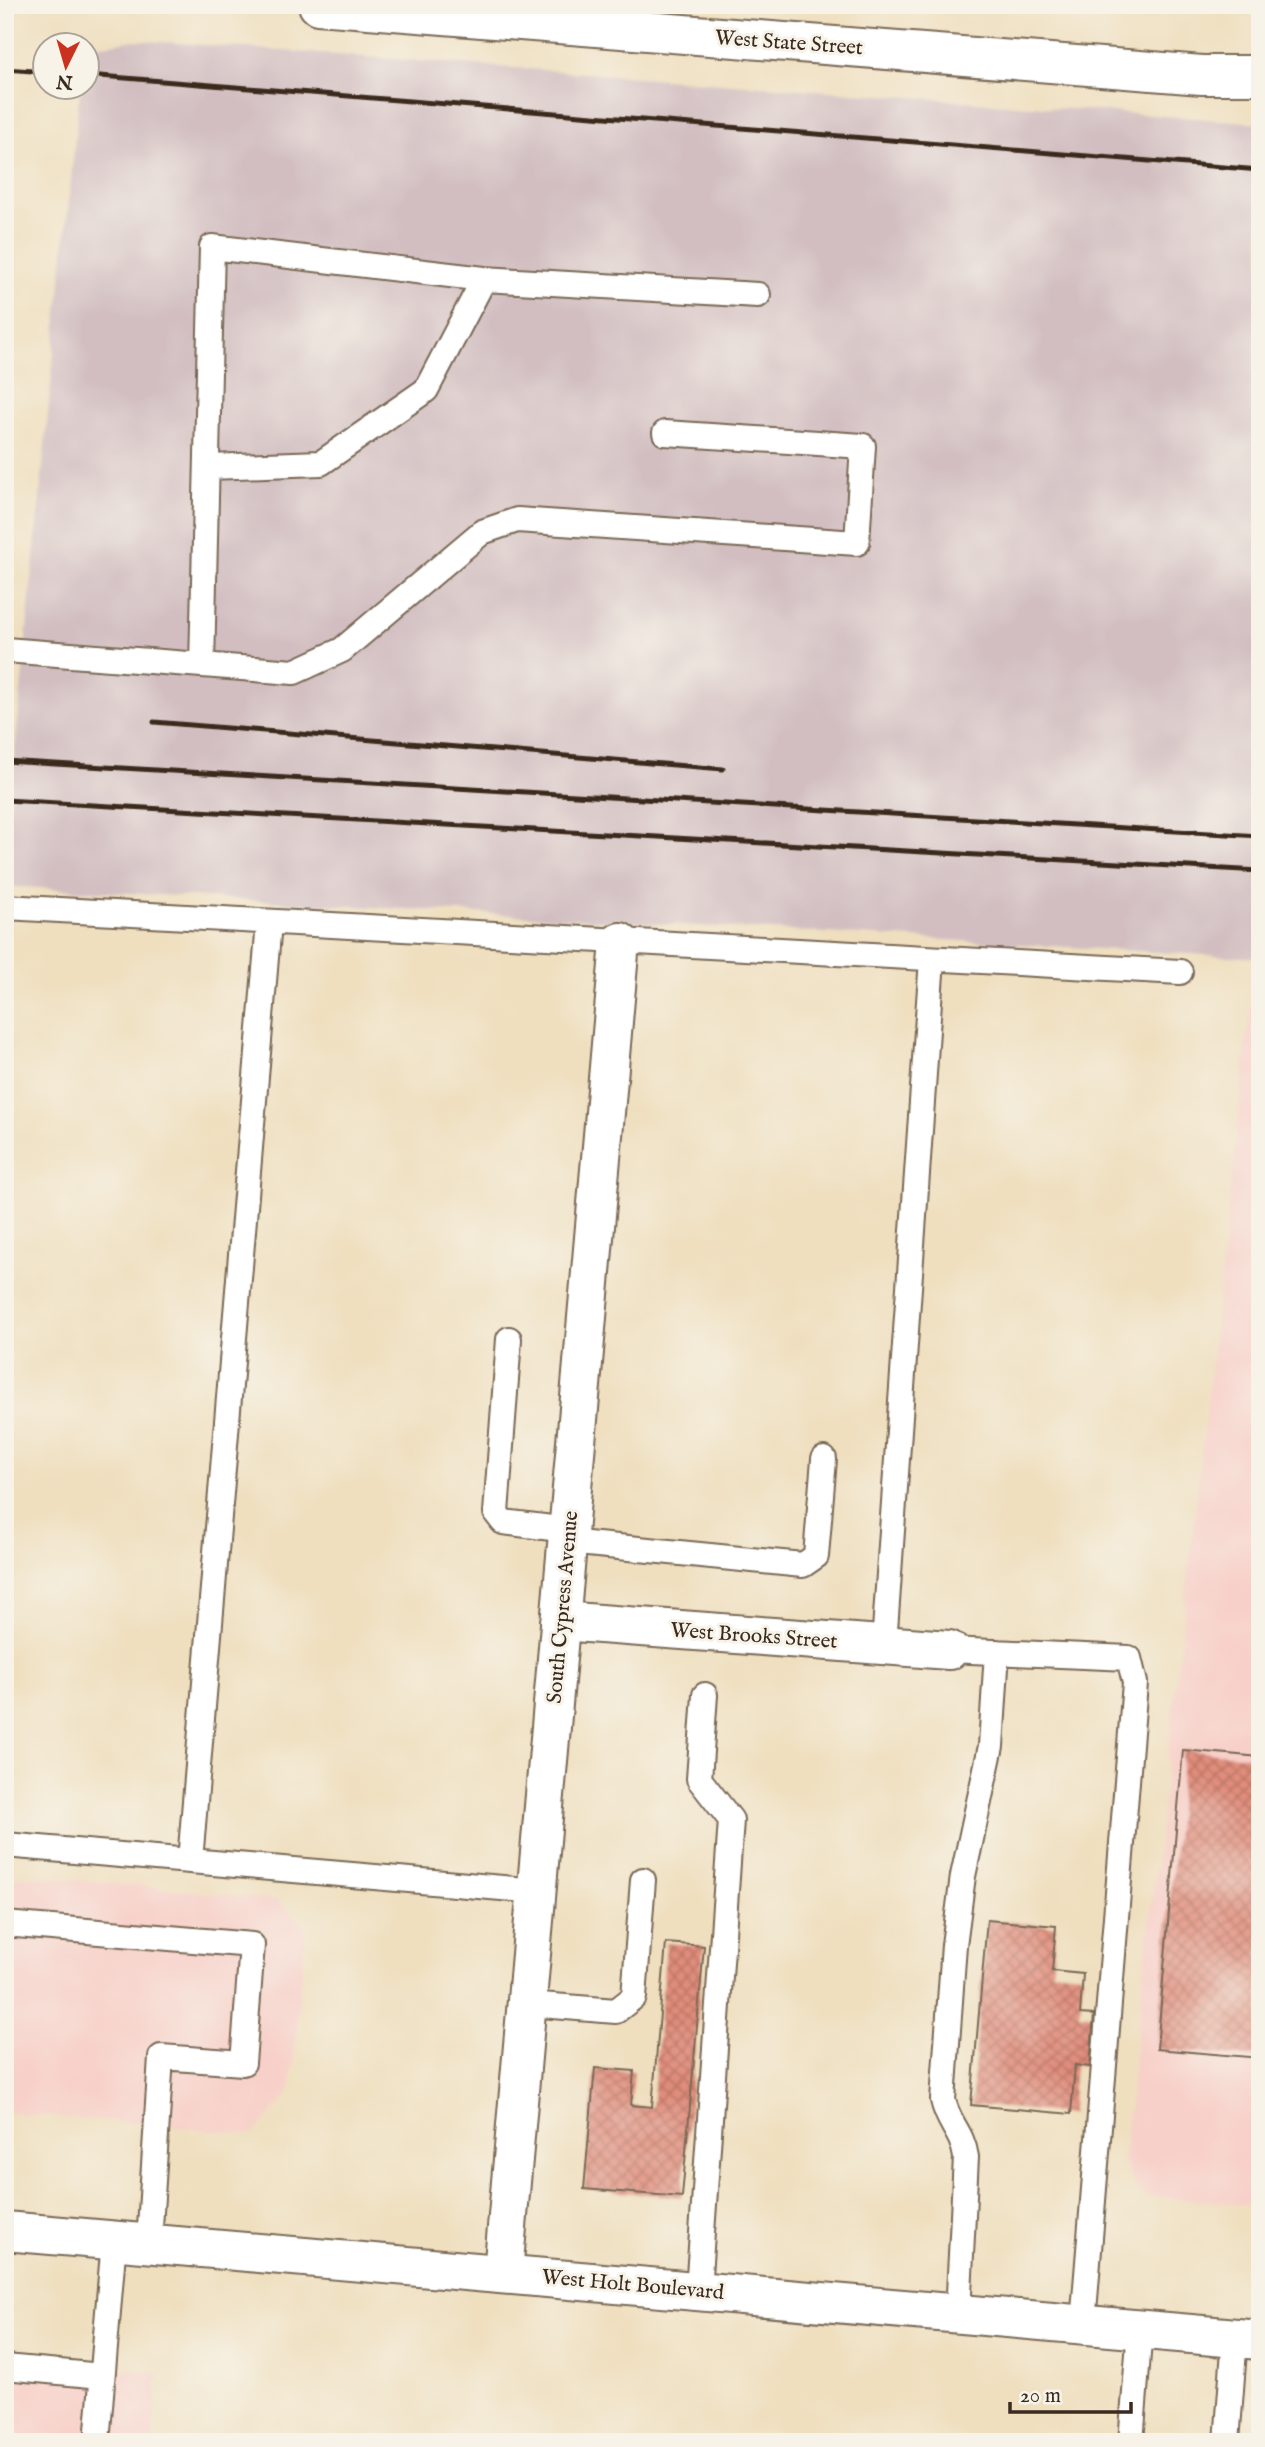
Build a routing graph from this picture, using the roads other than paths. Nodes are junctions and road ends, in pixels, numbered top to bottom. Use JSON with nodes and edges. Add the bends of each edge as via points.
{"nodes":[{"id":1,"x":317,"y":5,"type":"edge"},
{"id":2,"x":1260,"y":75,"type":"edge"},
{"id":3,"x":484,"y":279,"type":"junction"},
{"id":4,"x":758,"y":295,"type":"dead end"},
{"id":5,"x":665,"y":433,"type":"dead end"},
{"id":6,"x":209,"y":467,"type":"junction"},
{"id":7,"x":5,"y":650,"type":"edge"},
{"id":8,"x":202,"y":665,"type":"junction"},
{"id":9,"x":5,"y":907,"type":"edge"},
{"id":10,"x":270,"y":922,"type":"junction"},
{"id":11,"x":620,"y":942,"type":"junction"},
{"id":12,"x":932,"y":959,"type":"junction"},
{"id":13,"x":1180,"y":972,"type":"dead end"},
{"id":14,"x":509,"y":1339,"type":"dead end"},
{"id":15,"x":824,"y":1459,"type":"dead end"},
{"id":16,"x":568,"y":1536,"type":"junction"},
{"id":17,"x":560,"y":1621,"type":"junction"},
{"id":18,"x":884,"y":1645,"type":"junction"},
{"id":19,"x":949,"y":1650,"type":"joint"},
{"id":20,"x":997,"y":1652,"type":"junction"},
{"id":21,"x":705,"y":1695,"type":"dead end"},
{"id":22,"x":6,"y":1848,"type":"edge"},
{"id":23,"x":190,"y":1861,"type":"junction"},
{"id":24,"x":643,"y":1880,"type":"dead end"},
{"id":25,"x":537,"y":1891,"type":"junction"},
{"id":26,"x":5,"y":1924,"type":"edge"},
{"id":27,"x":528,"y":2004,"type":"junction"},
{"id":28,"x":5,"y":2231,"type":"edge"},
{"id":29,"x":131,"y":2241,"type":"junction"},
{"id":30,"x":503,"y":2273,"type":"junction"},
{"id":31,"x":698,"y":2290,"type":"junction"},
{"id":32,"x":958,"y":2313,"type":"junction"},
{"id":33,"x":1083,"y":2324,"type":"junction"},
{"id":34,"x":1140,"y":2329,"type":"junction"},
{"id":35,"x":1247,"y":2338,"type":"edge"},
{"id":36,"x":5,"y":2367,"type":"edge"},
{"id":37,"x":102,"y":2376,"type":"junction"},
{"id":38,"x":96,"y":2442,"type":"edge"},
{"id":39,"x":1130,"y":2442,"type":"edge"},
{"id":40,"x":1227,"y":2442,"type":"edge"}],
"edges":[{"from":1,"to":2,"type":"street","name":"West State Street","via":[[1202,75]]},
{"from":3,"to":4,"type":"lane"},
{"from":3,"to":6,"type":"lane","via":[[426,390],[321,463]]},
{"from":3,"to":6,"type":"lane","via":[[212,247]]},
{"from":5,"to":8,"type":"lane","via":[[863,446],[857,542],[517,520],[482,532],[342,650],[294,672]]},
{"from":6,"to":8,"type":"lane"},
{"from":7,"to":8,"type":"lane"},
{"from":9,"to":10,"type":"lane"},
{"from":10,"to":11,"type":"lane"},
{"from":10,"to":23,"type":"lane"},
{"from":11,"to":12,"type":"lane"},
{"from":11,"to":16,"type":"street","name":"South Cypress Avenue"},
{"from":12,"to":13,"type":"lane"},
{"from":12,"to":18,"type":"lane"},
{"from":14,"to":16,"type":"lane","via":[[495,1513],[503,1522]]},
{"from":15,"to":16,"type":"lane","via":[[816,1556],[803,1565]]},
{"from":16,"to":17,"type":"street","name":"South Cypress Avenue"},
{"from":17,"to":18,"type":"street","name":"West Brooks Street"},
{"from":17,"to":25,"type":"street","name":"South Cypress Avenue"},
{"from":18,"to":19,"type":"street","name":"West Brooks Street"},
{"from":19,"to":20,"type":"lane"},
{"from":20,"to":32,"type":"lane","via":[[991,1746],[963,1876],[954,1944],[943,2100],[963,2138],[966,2157]]},
{"from":20,"to":33,"type":"lane","via":[[1129,1658],[1135,1683]]},
{"from":21,"to":31,"type":"lane","via":[[699,1779],[731,1820]]},
{"from":22,"to":23,"type":"lane"},
{"from":23,"to":25,"type":"lane"},
{"from":24,"to":27,"type":"lane","via":[[634,1997],[616,2011]]},
{"from":25,"to":27,"type":"street","name":"South Cypress Avenue"},
{"from":26,"to":29,"type":"lane","via":[[252,1945],[243,2063],[160,2057]]},
{"from":27,"to":30,"type":"street","name":"South Cypress Avenue"},
{"from":28,"to":29,"type":"street","name":"West Holt Boulevard"},
{"from":29,"to":30,"type":"street","name":"West Holt Boulevard"},
{"from":29,"to":37,"type":"lane"},
{"from":30,"to":31,"type":"street","name":"West Holt Boulevard"},
{"from":31,"to":32,"type":"street","name":"West Holt Boulevard"},
{"from":32,"to":33,"type":"street","name":"West Holt Boulevard"},
{"from":33,"to":34,"type":"street","name":"West Holt Boulevard"},
{"from":34,"to":35,"type":"street","name":"West Holt Boulevard"},
{"from":34,"to":39,"type":"lane"},
{"from":35,"to":40,"type":"lane"},
{"from":36,"to":37,"type":"lane"},
{"from":37,"to":38,"type":"lane"}]}
